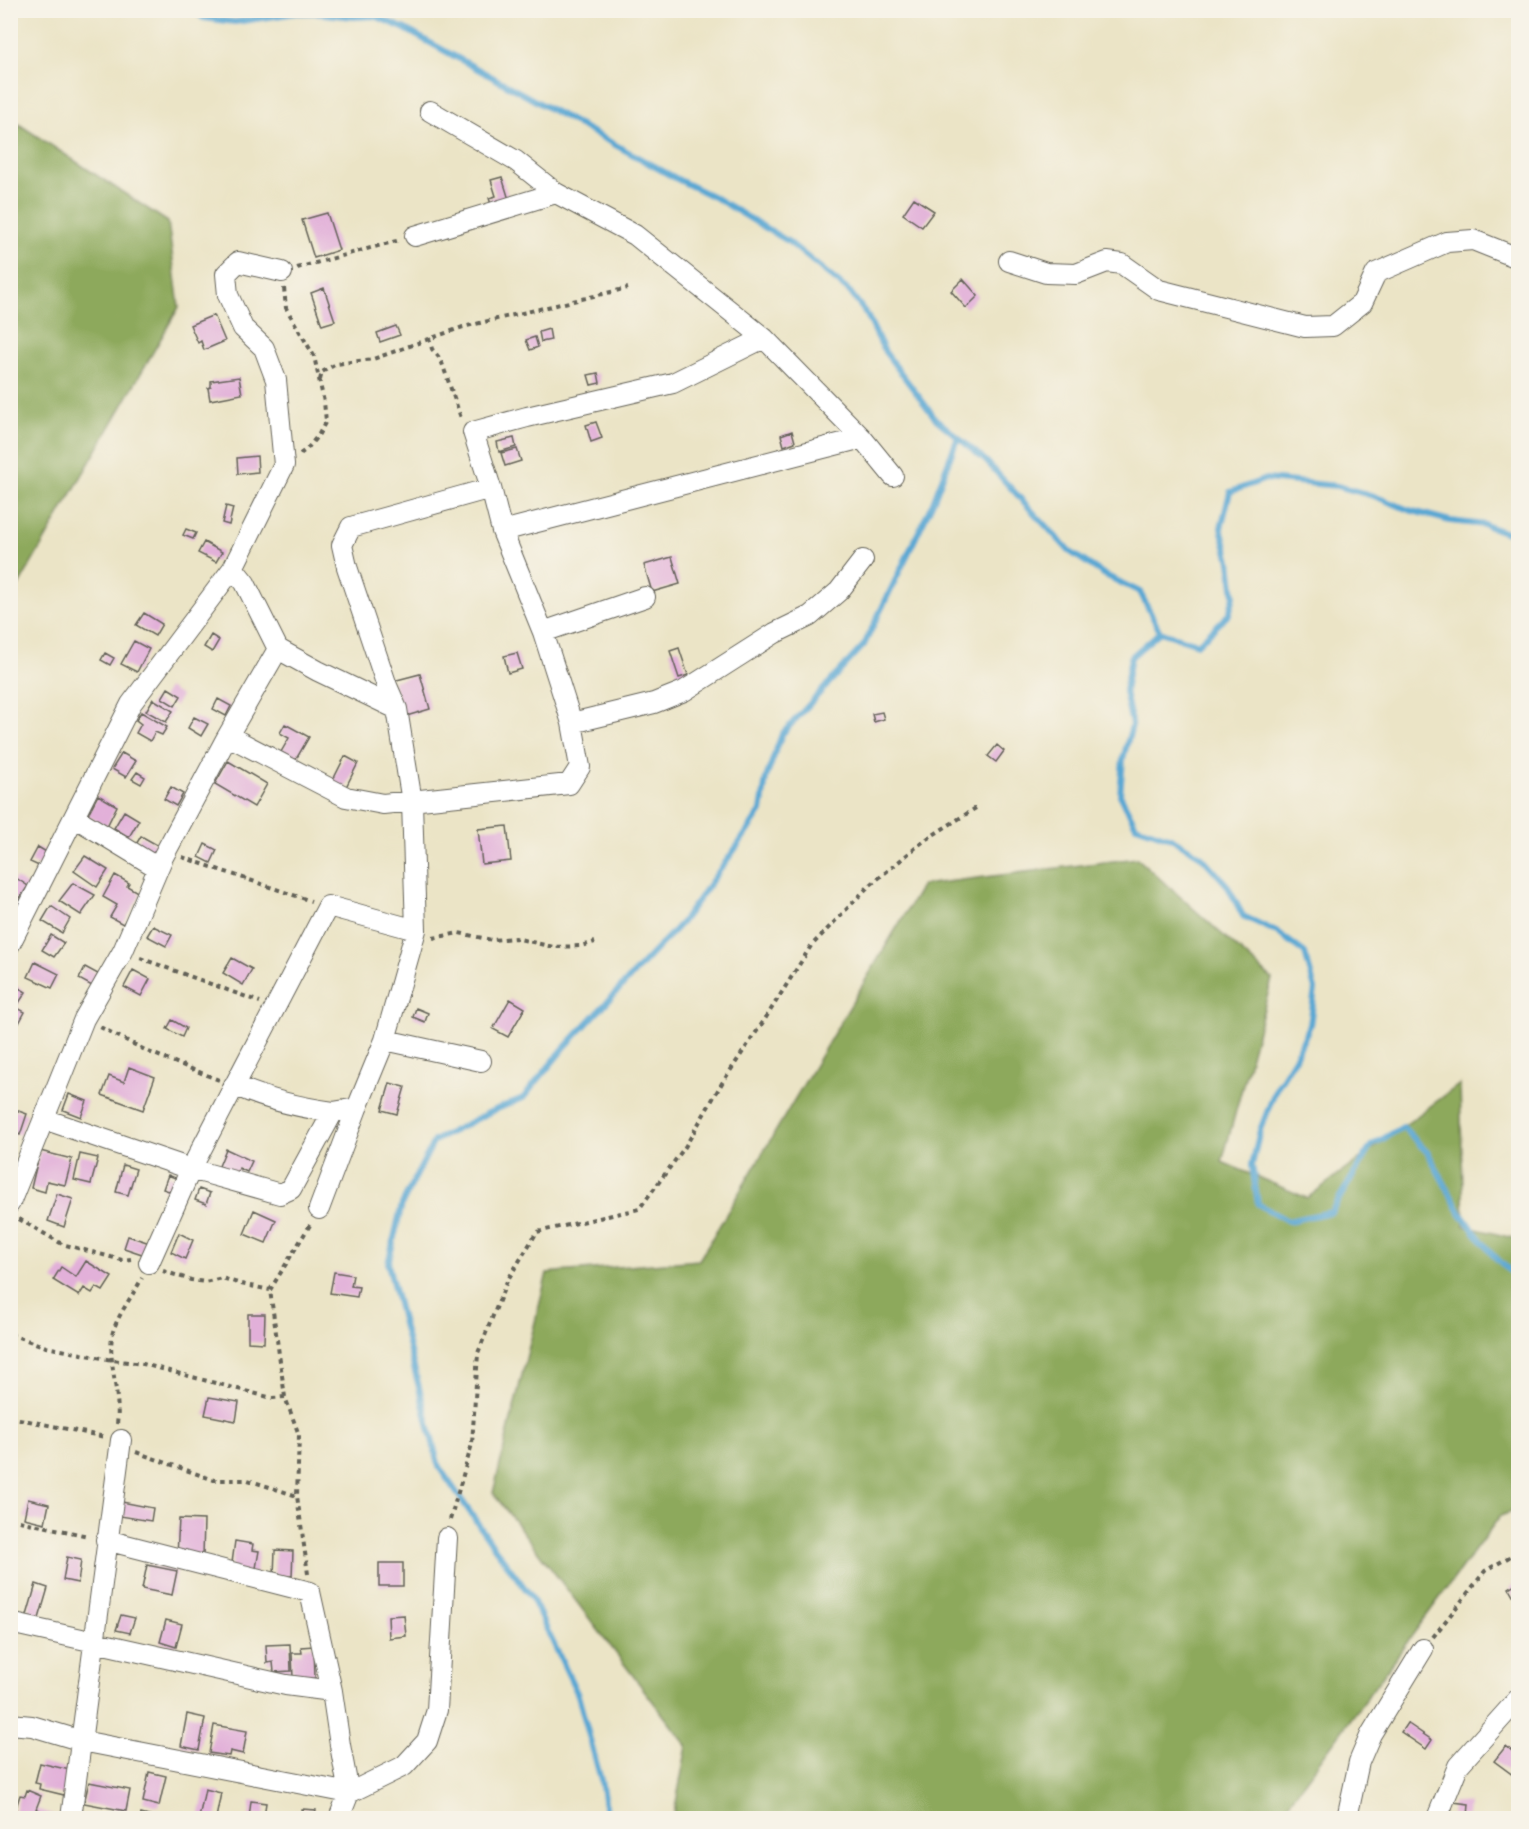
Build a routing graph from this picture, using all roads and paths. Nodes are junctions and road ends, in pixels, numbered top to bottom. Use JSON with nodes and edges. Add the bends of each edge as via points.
{"nodes":[{"id":1,"x":430,"y":111,"type":"dead end"},
{"id":2,"x":556,"y":193,"type":"junction"},
{"id":3,"x":415,"y":236,"type":"joint"},
{"id":4,"x":1518,"y":258,"type":"edge"},
{"id":5,"x":1009,"y":261,"type":"dead end"},
{"id":6,"x":282,"y":272,"type":"junction"},
{"id":7,"x":628,"y":288,"type":"dead end"},
{"id":8,"x":429,"y":338,"type":"junction"},
{"id":9,"x":764,"y":338,"type":"junction"},
{"id":10,"x":320,"y":380,"type":"junction"},
{"id":11,"x":473,"y":432,"type":"junction"},
{"id":12,"x":862,"y":438,"type":"junction"},
{"id":13,"x":284,"y":465,"type":"junction"},
{"id":14,"x":893,"y":476,"type":"dead end"},
{"id":15,"x":491,"y":488,"type":"junction"},
{"id":16,"x":502,"y":531,"type":"junction"},
{"id":17,"x":863,"y":560,"type":"dead end"},
{"id":18,"x":233,"y":568,"type":"junction"},
{"id":19,"x":645,"y":597,"type":"dead end"},
{"id":20,"x":543,"y":632,"type":"junction"},
{"id":21,"x":278,"y":649,"type":"junction"},
{"id":22,"x":397,"y":708,"type":"junction"},
{"id":23,"x":573,"y":723,"type":"junction"},
{"id":24,"x":226,"y":739,"type":"junction"},
{"id":25,"x":412,"y":802,"type":"junction"},
{"id":26,"x":979,"y":806,"type":"dead end"},
{"id":27,"x":74,"y":818,"type":"junction"},
{"id":28,"x":160,"y":863,"type":"junction"},
{"id":29,"x":327,"y":906,"type":"junction"},
{"id":30,"x":416,"y":930,"type":"junction"},
{"id":31,"x":595,"y":942,"type":"dead end"},
{"id":32,"x":10,"y":944,"type":"edge"},
{"id":33,"x":123,"y":951,"type":"junction"},
{"id":34,"x":275,"y":1008,"type":"junction"},
{"id":35,"x":84,"y":1019,"type":"junction"},
{"id":36,"x":386,"y":1040,"type":"junction"},
{"id":37,"x":481,"y":1061,"type":"dead end"},
{"id":38,"x":234,"y":1085,"type":"junction"},
{"id":39,"x":357,"y":1108,"type":"junction"},
{"id":40,"x":333,"y":1112,"type":"junction"},
{"id":41,"x":44,"y":1119,"type":"junction"},
{"id":42,"x":191,"y":1169,"type":"junction"},
{"id":43,"x":12,"y":1192,"type":"edge"},
{"id":44,"x":319,"y":1209,"type":"joint"},
{"id":45,"x":10,"y":1214,"type":"edge"},
{"id":46,"x":149,"y":1263,"type":"junction"},
{"id":47,"x":270,"y":1290,"type":"junction"},
{"id":48,"x":10,"y":1334,"type":"edge"},
{"id":49,"x":112,"y":1360,"type":"junction"},
{"id":50,"x":285,"y":1397,"type":"junction"},
{"id":51,"x":10,"y":1418,"type":"edge"},
{"id":52,"x":121,"y":1440,"type":"junction"},
{"id":53,"x":297,"y":1496,"type":"junction"},
{"id":54,"x":10,"y":1519,"type":"edge"},
{"id":55,"x":447,"y":1538,"type":"joint"},
{"id":56,"x":106,"y":1540,"type":"junction"},
{"id":57,"x":1518,"y":1552,"type":"edge"},
{"id":58,"x":310,"y":1592,"type":"junction"},
{"id":59,"x":10,"y":1623,"type":"edge"},
{"id":60,"x":94,"y":1641,"type":"junction"},
{"id":61,"x":1423,"y":1649,"type":"joint"},
{"id":62,"x":332,"y":1691,"type":"junction"},
{"id":63,"x":1518,"y":1700,"type":"edge"},
{"id":64,"x":10,"y":1724,"type":"edge"},
{"id":65,"x":82,"y":1741,"type":"junction"},
{"id":66,"x":349,"y":1793,"type":"junction"},
{"id":67,"x":71,"y":1818,"type":"edge"},
{"id":68,"x":339,"y":1818,"type":"edge"},
{"id":69,"x":1347,"y":1818,"type":"edge"},
{"id":70,"x":1437,"y":1818,"type":"edge"}],
"edges":[{"from":1,"to":2,"type":"street","via":[[516,160]]},
{"from":2,"to":3,"type":"street"},
{"from":2,"to":9,"type":"street","via":[[635,235]]},
{"from":3,"to":6,"type":"path"},
{"from":4,"to":5,"type":"street","via":[[1473,240],[1447,242],[1376,273],[1362,303],[1333,326],[1305,327],[1159,290],[1122,264],[1107,262],[1076,274],[1046,273]]},
{"from":6,"to":10,"type":"path","via":[[286,308],[314,356]]},
{"from":6,"to":13,"type":"street","via":[[238,262],[226,274],[228,295],[243,328],[264,348],[276,380]]},
{"from":7,"to":8,"type":"path"},
{"from":8,"to":10,"type":"path","via":[[373,359],[336,364],[322,372]]},
{"from":8,"to":11,"type":"path","via":[[441,360],[463,424]]},
{"from":9,"to":11,"type":"street","via":[[673,383]]},
{"from":9,"to":12,"type":"street"},
{"from":10,"to":13,"type":"path","via":[[326,421],[307,449]]},
{"from":11,"to":15,"type":"street"},
{"from":12,"to":14,"type":"street"},
{"from":12,"to":16,"type":"street"},
{"from":13,"to":18,"type":"street"},
{"from":15,"to":16,"type":"street"},
{"from":15,"to":22,"type":"street","via":[[351,526],[342,545]]},
{"from":16,"to":20,"type":"street"},
{"from":17,"to":23,"type":"street","via":[[839,591],[810,616],[775,633],[684,691],[654,703]]},
{"from":18,"to":21,"type":"street","via":[[245,583]]},
{"from":18,"to":27,"type":"street","via":[[130,704]]},
{"from":19,"to":20,"type":"street"},
{"from":20,"to":23,"type":"street"},
{"from":21,"to":22,"type":"street"},
{"from":21,"to":24,"type":"street"},
{"from":22,"to":25,"type":"street"},
{"from":23,"to":25,"type":"street","via":[[580,767],[569,784]]},
{"from":24,"to":25,"type":"street","via":[[236,740],[346,797],[383,804]]},
{"from":24,"to":28,"type":"street"},
{"from":25,"to":30,"type":"street"},
{"from":26,"to":55,"type":"path","via":[[926,840],[868,887],[811,946],[722,1083],[686,1147],[639,1209],[537,1232],[507,1281],[478,1353],[472,1444],[451,1510]]},
{"from":27,"to":28,"type":"street"},
{"from":27,"to":32,"type":"street"},
{"from":28,"to":29,"type":"path","via":[[184,857]]},
{"from":28,"to":33,"type":"street"},
{"from":29,"to":30,"type":"street"},
{"from":29,"to":34,"type":"street"},
{"from":30,"to":31,"type":"path","via":[[436,939],[459,933],[492,940],[515,938],[553,947]]},
{"from":30,"to":36,"type":"street"},
{"from":33,"to":34,"type":"path"},
{"from":33,"to":35,"type":"street"},
{"from":34,"to":38,"type":"street"},
{"from":35,"to":38,"type":"path","via":[[148,1052]]},
{"from":35,"to":41,"type":"street"},
{"from":36,"to":37,"type":"street"},
{"from":36,"to":39,"type":"street"},
{"from":38,"to":40,"type":"street","via":[[296,1107]]},
{"from":38,"to":42,"type":"street"},
{"from":39,"to":40,"type":"street"},
{"from":39,"to":44,"type":"street"},
{"from":40,"to":42,"type":"street","via":[[291,1189],[280,1194]]},
{"from":41,"to":42,"type":"street"},
{"from":41,"to":43,"type":"street"},
{"from":42,"to":46,"type":"street"},
{"from":44,"to":47,"type":"path"},
{"from":45,"to":46,"type":"path","via":[[62,1244]]},
{"from":46,"to":47,"type":"path","via":[[191,1280],[222,1278]]},
{"from":46,"to":49,"type":"path","via":[[112,1335]]},
{"from":47,"to":50,"type":"path"},
{"from":48,"to":49,"type":"path","via":[[46,1347]]},
{"from":49,"to":50,"type":"path","via":[[143,1364],[272,1398]]},
{"from":49,"to":52,"type":"path","via":[[116,1430]]},
{"from":50,"to":53,"type":"path","via":[[299,1435]]},
{"from":51,"to":52,"type":"path"},
{"from":52,"to":53,"type":"path","via":[[126,1448],[214,1480],[248,1480]]},
{"from":52,"to":56,"type":"street"},
{"from":53,"to":58,"type":"path"},
{"from":54,"to":56,"type":"path"},
{"from":55,"to":66,"type":"street","via":[[437,1710],[427,1741],[404,1766]]},
{"from":56,"to":58,"type":"street"},
{"from":56,"to":60,"type":"street"},
{"from":57,"to":61,"type":"path","via":[[1485,1571]]},
{"from":58,"to":62,"type":"street"},
{"from":59,"to":60,"type":"street"},
{"from":60,"to":62,"type":"street","via":[[286,1685]]},
{"from":60,"to":65,"type":"street"},
{"from":61,"to":69,"type":"street","via":[[1371,1734],[1359,1762]]},
{"from":62,"to":66,"type":"street"},
{"from":63,"to":70,"type":"street","via":[[1458,1767]]},
{"from":64,"to":65,"type":"street","via":[[32,1726]]},
{"from":65,"to":66,"type":"street"},
{"from":65,"to":67,"type":"street"},
{"from":66,"to":68,"type":"street"}]}
